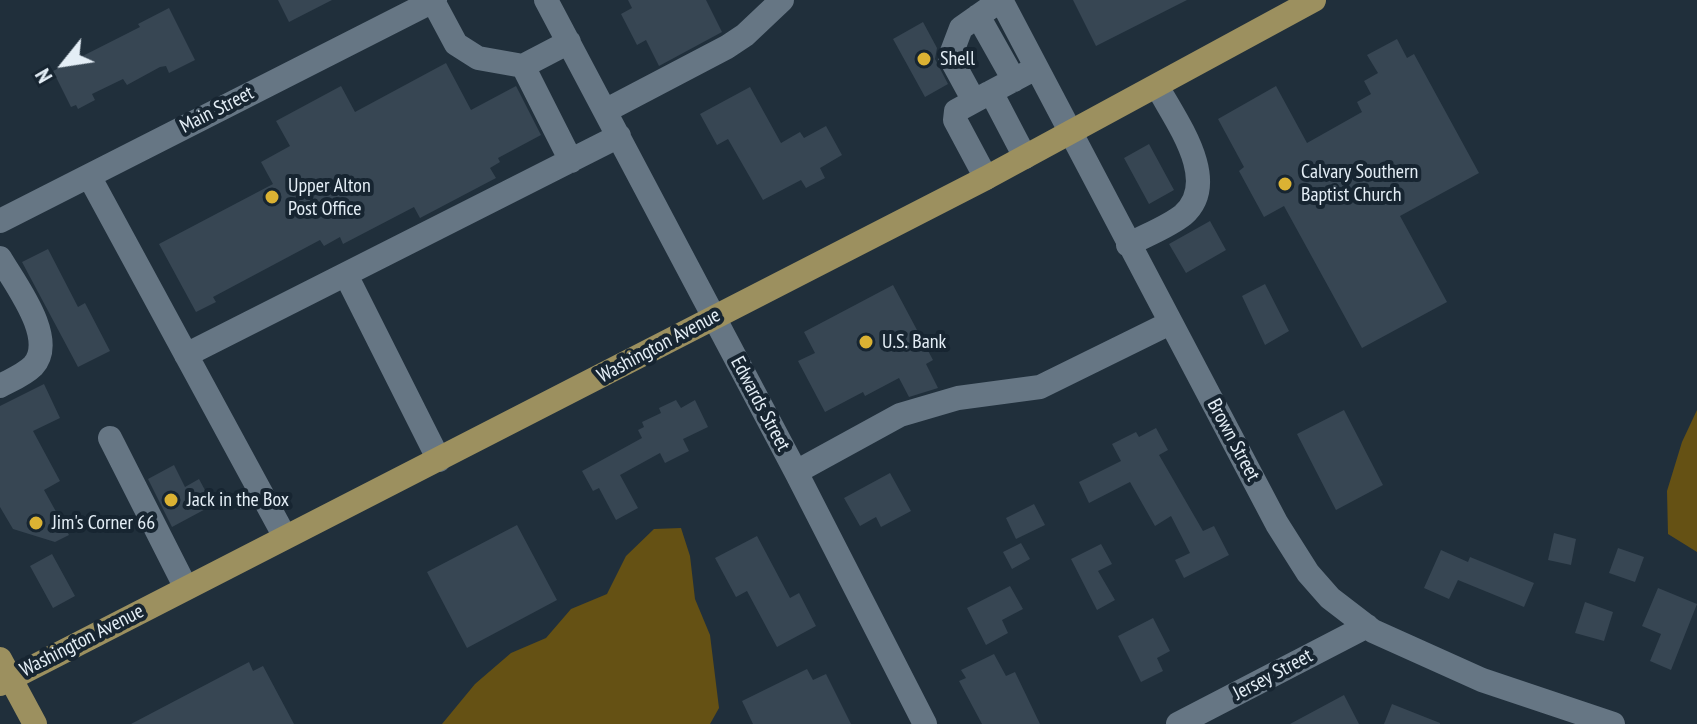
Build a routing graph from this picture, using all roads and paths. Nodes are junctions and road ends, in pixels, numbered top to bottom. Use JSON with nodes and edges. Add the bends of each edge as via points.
{"nodes":[{"id":1,"x":434,"y":0,"type":"edge"},
{"id":2,"x":546,"y":0,"type":"edge"},
{"id":3,"x":782,"y":0,"type":"edge"},
{"id":4,"x":1001,"y":0,"type":"edge"},
{"id":5,"x":1314,"y":0,"type":"edge"},
{"id":6,"x":978,"y":16,"type":"junction"},
{"id":7,"x":569,"y":42,"type":"junction"},
{"id":8,"x":523,"y":66,"type":"junction"},
{"id":9,"x":1036,"y":68,"type":"junction"},
{"id":10,"x":1014,"y":80,"type":"junction"},
{"id":11,"x":1157,"y":86,"type":"junction"},
{"id":12,"x":983,"y":96,"type":"junction"},
{"id":13,"x":605,"y":111,"type":"junction"},
{"id":14,"x":1070,"y":134,"type":"junction"},
{"id":15,"x":619,"y":136,"type":"junction"},
{"id":16,"x":1025,"y":157,"type":"junction"},
{"id":17,"x":571,"y":161,"type":"junction"},
{"id":18,"x":89,"y":176,"type":"junction"},
{"id":19,"x":986,"y":178,"type":"junction"},
{"id":20,"x":0,"y":221,"type":"edge"},
{"id":21,"x":1128,"y":245,"type":"junction"},
{"id":22,"x":0,"y":258,"type":"edge"},
{"id":23,"x":346,"y":275,"type":"junction"},
{"id":24,"x":714,"y":318,"type":"junction"},
{"id":25,"x":1170,"y":323,"type":"junction"},
{"id":26,"x":186,"y":355,"type":"junction"},
{"id":27,"x":0,"y":386,"type":"edge"},
{"id":28,"x":110,"y":438,"type":"dead end"},
{"id":29,"x":439,"y":460,"type":"junction"},
{"id":30,"x":796,"y":472,"type":"junction"},
{"id":31,"x":285,"y":537,"type":"junction"},
{"id":32,"x":186,"y":588,"type":"junction"},
{"id":33,"x":1367,"y":626,"type":"junction"},
{"id":34,"x":3,"y":674,"type":"edge"},
{"id":35,"x":35,"y":724,"type":"edge"},
{"id":36,"x":925,"y":724,"type":"edge"},
{"id":37,"x":1178,"y":724,"type":"edge"},
{"id":38,"x":1613,"y":724,"type":"edge"}],
"edges":[{"from":1,"to":8,"type":"street","via":[[456,44],[478,58]]},
{"from":1,"to":18,"type":"street","name":"Main Street"},
{"from":2,"to":7,"type":"street","name":"Edwards Street"},
{"from":3,"to":13,"type":"street","via":[[727,47]]},
{"from":4,"to":6,"type":"street"},
{"from":4,"to":9,"type":"street","name":"Brown Street"},
{"from":5,"to":11,"type":"main road","name":"Washington Avenue"},
{"from":6,"to":10,"type":"street"},
{"from":6,"to":12,"type":"street","via":[[961,28],[950,57]]},
{"from":7,"to":8,"type":"street"},
{"from":7,"to":13,"type":"street","name":"Edwards Street"},
{"from":8,"to":17,"type":"street"},
{"from":9,"to":10,"type":"street"},
{"from":9,"to":14,"type":"street","name":"Brown Street"},
{"from":10,"to":12,"type":"street"},
{"from":11,"to":14,"type":"main road","name":"Washington Avenue"},
{"from":11,"to":21,"type":"street","via":[[1197,162],[1199,185],[1182,216]]},
{"from":12,"to":16,"type":"street"},
{"from":12,"to":19,"type":"street","via":[[956,111],[955,120]]},
{"from":13,"to":15,"type":"street","name":"Edwards Street"},
{"from":14,"to":16,"type":"main road","name":"Washington Avenue"},
{"from":14,"to":21,"type":"street","name":"Brown Street"},
{"from":15,"to":17,"type":"street"},
{"from":15,"to":24,"type":"street","name":"Edwards Street"},
{"from":16,"to":19,"type":"main road","name":"Washington Avenue"},
{"from":17,"to":23,"type":"street"},
{"from":18,"to":20,"type":"street","name":"Main Street"},
{"from":18,"to":26,"type":"street"},
{"from":19,"to":24,"type":"main road","name":"Washington Avenue"},
{"from":21,"to":25,"type":"street","name":"Brown Street"},
{"from":22,"to":27,"type":"street","via":[[36,322],[42,345],[32,367]]},
{"from":23,"to":26,"type":"street"},
{"from":23,"to":29,"type":"street"},
{"from":24,"to":29,"type":"main road","name":"Washington Avenue"},
{"from":24,"to":30,"type":"street","name":"Edwards Street"},
{"from":25,"to":30,"type":"street","via":[[1040,387],[958,398],[900,415]]},
{"from":25,"to":33,"type":"street","name":"Brown Street","via":[[1308,573]]},
{"from":26,"to":31,"type":"street"},
{"from":28,"to":32,"type":"street"},
{"from":29,"to":31,"type":"main road","name":"Washington Avenue"},
{"from":30,"to":36,"type":"street","name":"Edwards Street"},
{"from":31,"to":32,"type":"main road","name":"Washington Avenue"},
{"from":32,"to":34,"type":"main road","name":"Washington Avenue"},
{"from":33,"to":37,"type":"street","name":"Jersey Street"},
{"from":33,"to":38,"type":"street","name":"Brown Street","via":[[1482,680]]},
{"from":34,"to":35,"type":"main road"}]}
